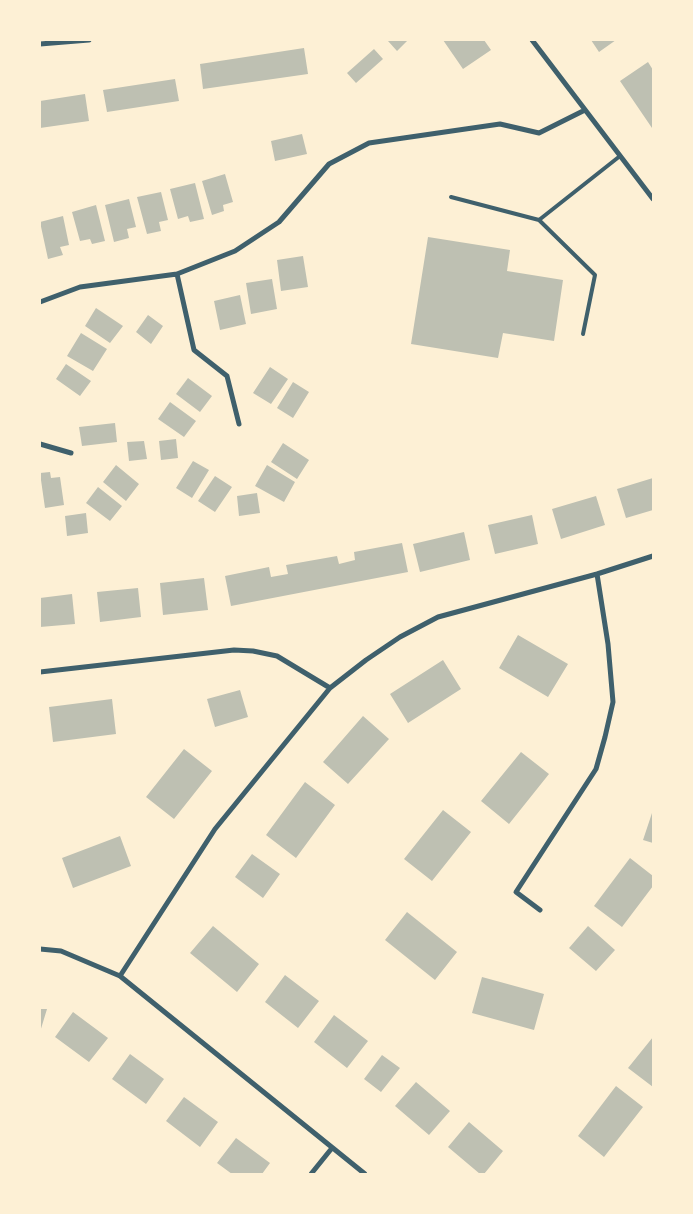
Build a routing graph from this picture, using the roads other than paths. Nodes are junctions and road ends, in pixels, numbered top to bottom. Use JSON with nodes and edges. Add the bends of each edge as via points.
{"nodes":[{"id":1,"x":89,"y":40,"type":"edge"},
{"id":2,"x":532,"y":40,"type":"edge"},
{"id":3,"x":40,"y":44,"type":"edge"},
{"id":4,"x":585,"y":110,"type":"junction"},
{"id":5,"x":620,"y":156,"type":"junction"},
{"id":6,"x":451,"y":197,"type":"dead end"},
{"id":7,"x":653,"y":200,"type":"edge"},
{"id":8,"x":539,"y":220,"type":"junction"},
{"id":9,"x":177,"y":274,"type":"junction"},
{"id":10,"x":40,"y":302,"type":"edge"},
{"id":11,"x":583,"y":334,"type":"dead end"},
{"id":12,"x":240,"y":424,"type":"dead end"},
{"id":13,"x":40,"y":444,"type":"edge"},
{"id":14,"x":71,"y":453,"type":"dead end"},
{"id":15,"x":653,"y":556,"type":"edge"},
{"id":16,"x":597,"y":574,"type":"junction"},
{"id":17,"x":40,"y":672,"type":"edge"},
{"id":18,"x":330,"y":688,"type":"junction"},
{"id":19,"x":540,"y":910,"type":"dead end"},
{"id":20,"x":40,"y":949,"type":"edge"},
{"id":21,"x":120,"y":976,"type":"junction"},
{"id":22,"x":332,"y":1148,"type":"junction"},
{"id":23,"x":311,"y":1174,"type":"edge"},
{"id":24,"x":365,"y":1174,"type":"edge"}],
"edges":[{"from":1,"to":3,"type":"street"},
{"from":2,"to":4,"type":"street"},
{"from":4,"to":5,"type":"street"},
{"from":4,"to":9,"type":"street","via":[[539,133],[500,124],[369,143],[329,164],[279,222],[235,251]]},
{"from":5,"to":7,"type":"street"},
{"from":5,"to":8,"type":"lane"},
{"from":6,"to":8,"type":"lane"},
{"from":8,"to":11,"type":"lane","via":[[594,275]]},
{"from":9,"to":10,"type":"street","via":[[80,287]]},
{"from":9,"to":12,"type":"street","via":[[194,350],[227,376]]},
{"from":13,"to":14,"type":"street"},
{"from":15,"to":16,"type":"street"},
{"from":16,"to":18,"type":"street","via":[[438,617],[372,655]]},
{"from":16,"to":19,"type":"street","via":[[613,702],[596,769],[516,892]]},
{"from":17,"to":18,"type":"street","via":[[253,650],[278,656]]},
{"from":18,"to":21,"type":"street","via":[[215,829]]},
{"from":20,"to":21,"type":"street","via":[[61,951]]},
{"from":21,"to":22,"type":"street"},
{"from":22,"to":23,"type":"street"},
{"from":22,"to":24,"type":"street"}]}
